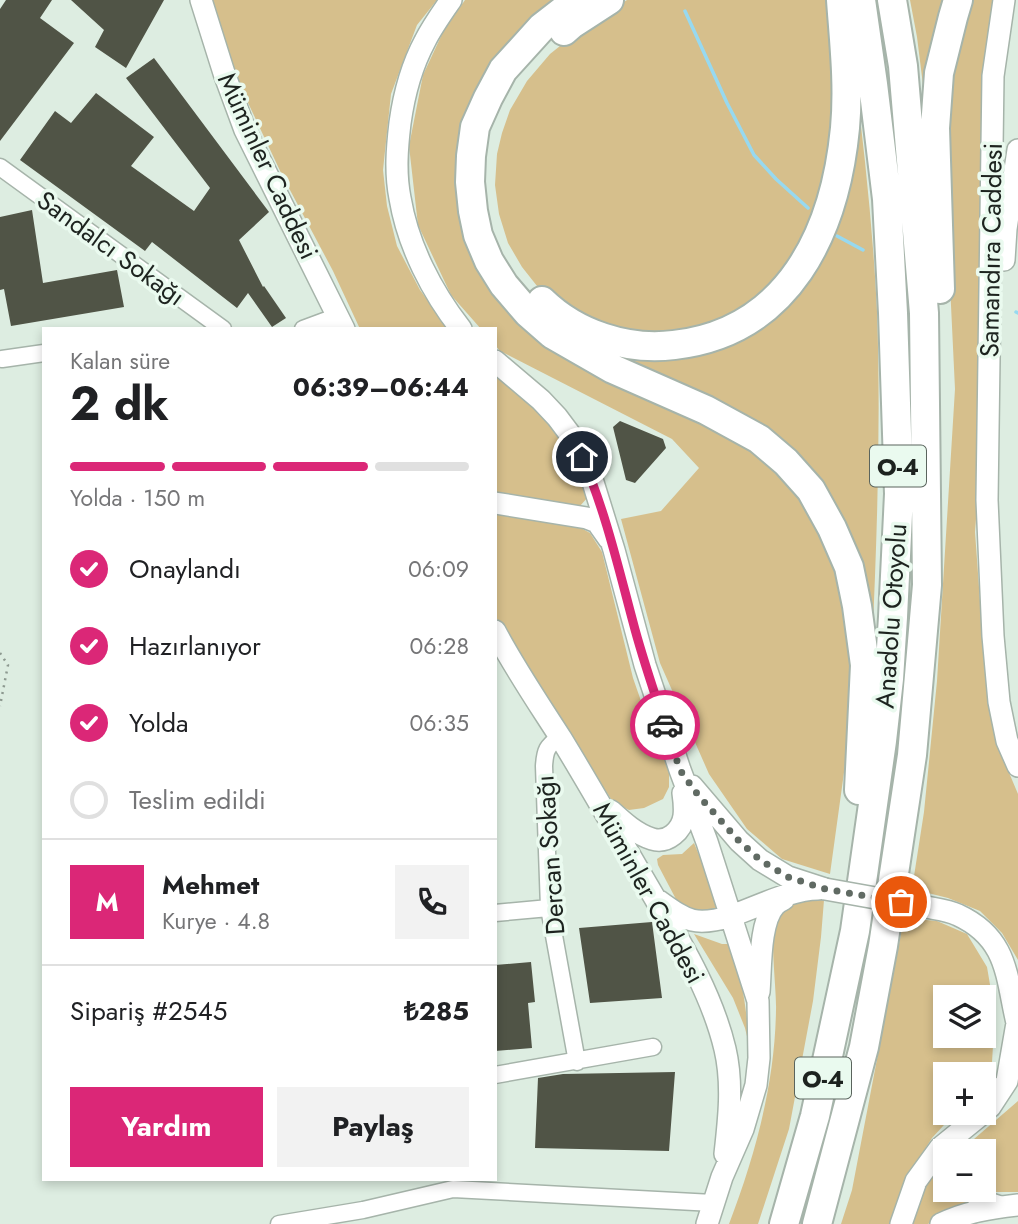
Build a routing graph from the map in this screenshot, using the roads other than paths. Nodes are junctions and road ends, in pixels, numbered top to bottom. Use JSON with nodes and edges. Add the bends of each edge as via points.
{"nodes":[{"id":1,"x":201,"y":0,"type":"edge"},
{"id":2,"x":451,"y":0,"type":"edge"},
{"id":3,"x":577,"y":0,"type":"edge"},
{"id":4,"x":609,"y":0,"type":"edge"},
{"id":5,"x":841,"y":0,"type":"edge"},
{"id":6,"x":861,"y":0,"type":"edge"},
{"id":7,"x":892,"y":0,"type":"edge"},
{"id":8,"x":958,"y":0,"type":"edge"},
{"id":9,"x":1004,"y":0,"type":"edge"},
{"id":10,"x":1018,"y":150,"type":"edge"},
{"id":11,"x":0,"y":167,"type":"edge"},
{"id":12,"x":341,"y":323,"type":"edge"},
{"id":13,"x":220,"y":327,"type":"edge"},
{"id":14,"x":316,"y":327,"type":"edge"},
{"id":15,"x":460,"y":327,"type":"edge"},
{"id":16,"x":42,"y":353,"type":"edge"},
{"id":17,"x":2,"y":359,"type":"dead end"},
{"id":18,"x":497,"y":363,"type":"edge"},
{"id":19,"x":592,"y":479,"type":"junction"},
{"id":20,"x":987,"y":500,"type":"junction"},
{"id":21,"x":497,"y":503,"type":"edge"},
{"id":22,"x":574,"y":516,"type":"junction"},
{"id":23,"x":614,"y":550,"type":"junction"},
{"id":24,"x":927,"y":585,"type":"junction"},
{"id":25,"x":497,"y":636,"type":"edge"},
{"id":26,"x":560,"y":737,"type":"junction"},
{"id":27,"x":1018,"y":766,"type":"edge"},
{"id":28,"x":680,"y":770,"type":"junction"},
{"id":29,"x":597,"y":799,"type":"junction"},
{"id":30,"x":825,"y":889,"type":"junction"},
{"id":31,"x":795,"y":891,"type":"junction"},
{"id":32,"x":654,"y":897,"type":"junction"},
{"id":33,"x":549,"y":908,"type":"junction"},
{"id":34,"x":497,"y":913,"type":"edge"},
{"id":35,"x":731,"y":916,"type":"junction"},
{"id":36,"x":855,"y":931,"type":"junction"},
{"id":37,"x":758,"y":1001,"type":"junction"},
{"id":38,"x":1017,"y":1025,"type":"edge"},
{"id":39,"x":653,"y":1047,"type":"dead end"},
{"id":40,"x":577,"y":1062,"type":"junction"},
{"id":41,"x":497,"y":1075,"type":"edge"},
{"id":42,"x":1018,"y":1085,"type":"edge"},
{"id":43,"x":996,"y":1097,"type":"edge"},
{"id":44,"x":996,"y":1103,"type":"edge"},
{"id":45,"x":974,"y":1125,"type":"edge"},
{"id":46,"x":962,"y":1139,"type":"edge"},
{"id":47,"x":933,"y":1158,"type":"edge"},
{"id":48,"x":722,"y":1177,"type":"junction"},
{"id":49,"x":453,"y":1184,"type":"edge"},
{"id":50,"x":987,"y":1202,"type":"edge"},
{"id":51,"x":713,"y":1203,"type":"junction"},
{"id":52,"x":1009,"y":1206,"type":"edge"},
{"id":53,"x":279,"y":1224,"type":"edge"},
{"id":54,"x":706,"y":1224,"type":"edge"},
{"id":55,"x":784,"y":1224,"type":"edge"},
{"id":56,"x":817,"y":1224,"type":"edge"},
{"id":57,"x":901,"y":1224,"type":"edge"},
{"id":58,"x":941,"y":1224,"type":"edge"}],
"edges":[{"from":1,"to":12,"type":"main road","name":"Müminler Caddesi","via":[[245,130]]},
{"from":2,"to":15,"type":"main road","via":[[424,41],[412,71],[404,96],[397,161],[400,199],[419,258],[440,301]]},
{"from":3,"to":36,"type":"highway","via":[[542,27],[509,63],[475,127],[470,182],[478,235],[504,285],[552,334],[758,439],[811,490],[832,528],[849,567],[865,665]]},
{"from":4,"to":5,"type":"highway","via":[[572,23],[547,47],[500,110],[488,165],[489,200],[506,255],[547,306],[599,336],[649,347],[688,344],[726,333],[767,307],[805,263],[825,221],[844,139],[846,61]]},
{"from":6,"to":36,"type":"highway","name":"Anadolu Otoyolu","number":"O-4","via":[[887,199],[899,494],[889,679]]},
{"from":7,"to":24,"type":"highway","name":"Anadolu Otoyolu","number":"O-4","via":[[903,66],[925,313]]},
{"from":8,"to":24,"type":"highway","via":[[939,73],[935,128],[942,360]]},
{"from":9,"to":20,"type":"main road","name":"Samandıra Caddesi","via":[[993,76]]},
{"from":10,"to":20,"type":"main road","via":[[1006,229]]},
{"from":11,"to":13,"type":"street","name":"Sandalcı Sokağı"},
{"from":12,"to":14,"type":"street"},
{"from":16,"to":17,"type":"street"},
{"from":18,"to":19,"type":"main road","via":[[557,417]]},
{"from":19,"to":22,"type":"main road","via":[[593,506]]},
{"from":19,"to":23,"type":"main road"},
{"from":20,"to":27,"type":"main road","via":[[999,702]]},
{"from":21,"to":22,"type":"main road"},
{"from":22,"to":23,"type":"main road","via":[[597,522]]},
{"from":23,"to":28,"type":"main road"},
{"from":24,"to":56,"type":"highway","name":"Anadolu Otoyolu","number":"O-4","via":[[912,755],[883,946],[864,1047]]},
{"from":25,"to":26,"type":"main road","name":"Müminler Caddesi"},
{"from":26,"to":29,"type":"main road","name":"Müminler Caddesi"},
{"from":26,"to":33,"type":"street","name":"Dercan Sokağı","via":[[549,745],[544,766]]},
{"from":28,"to":29,"type":"main road","via":[[685,814],[682,825],[668,838],[656,840],[633,830]]},
{"from":28,"to":30,"type":"main road","via":[[760,860],[788,877]]},
{"from":28,"to":35,"type":"main road"},
{"from":29,"to":32,"type":"main road","name":"Müminler Caddesi"},
{"from":30,"to":31,"type":"main road"},
{"from":30,"to":38,"type":"main road","bridge":true,"via":[[957,914],[977,926],[994,943],[1003,961]]},
{"from":31,"to":35,"type":"main road"},
{"from":31,"to":37,"type":"main road","via":[[767,917]]},
{"from":32,"to":35,"type":"main road","via":[[690,920]]},
{"from":32,"to":48,"type":"main road","name":"Müminler Caddesi","via":[[702,985],[726,1051],[729,1121]]},
{"from":33,"to":34,"type":"street"},
{"from":33,"to":40,"type":"street","name":"Dercan Sokağı"},
{"from":35,"to":37,"type":"main road"},
{"from":36,"to":55,"type":"highway","name":"Anadolu Otoyolu","number":"O-4","via":[[815,1116]]},
{"from":37,"to":48,"type":"main road","via":[[756,1085]]},
{"from":38,"to":43,"type":"main road","via":[[1007,1081]]},
{"from":39,"to":40,"type":"street"},
{"from":40,"to":41,"type":"street"},
{"from":42,"to":44,"type":"main road"},
{"from":45,"to":46,"type":"main road"},
{"from":47,"to":57,"type":"main road","via":[[916,1181]]},
{"from":48,"to":51,"type":"main road"},
{"from":49,"to":51,"type":"street"},
{"from":49,"to":53,"type":"street","via":[[363,1210]]},
{"from":50,"to":52,"type":"main road"},
{"from":51,"to":54,"type":"main road"},
{"from":52,"to":58,"type":"main road"}]}
